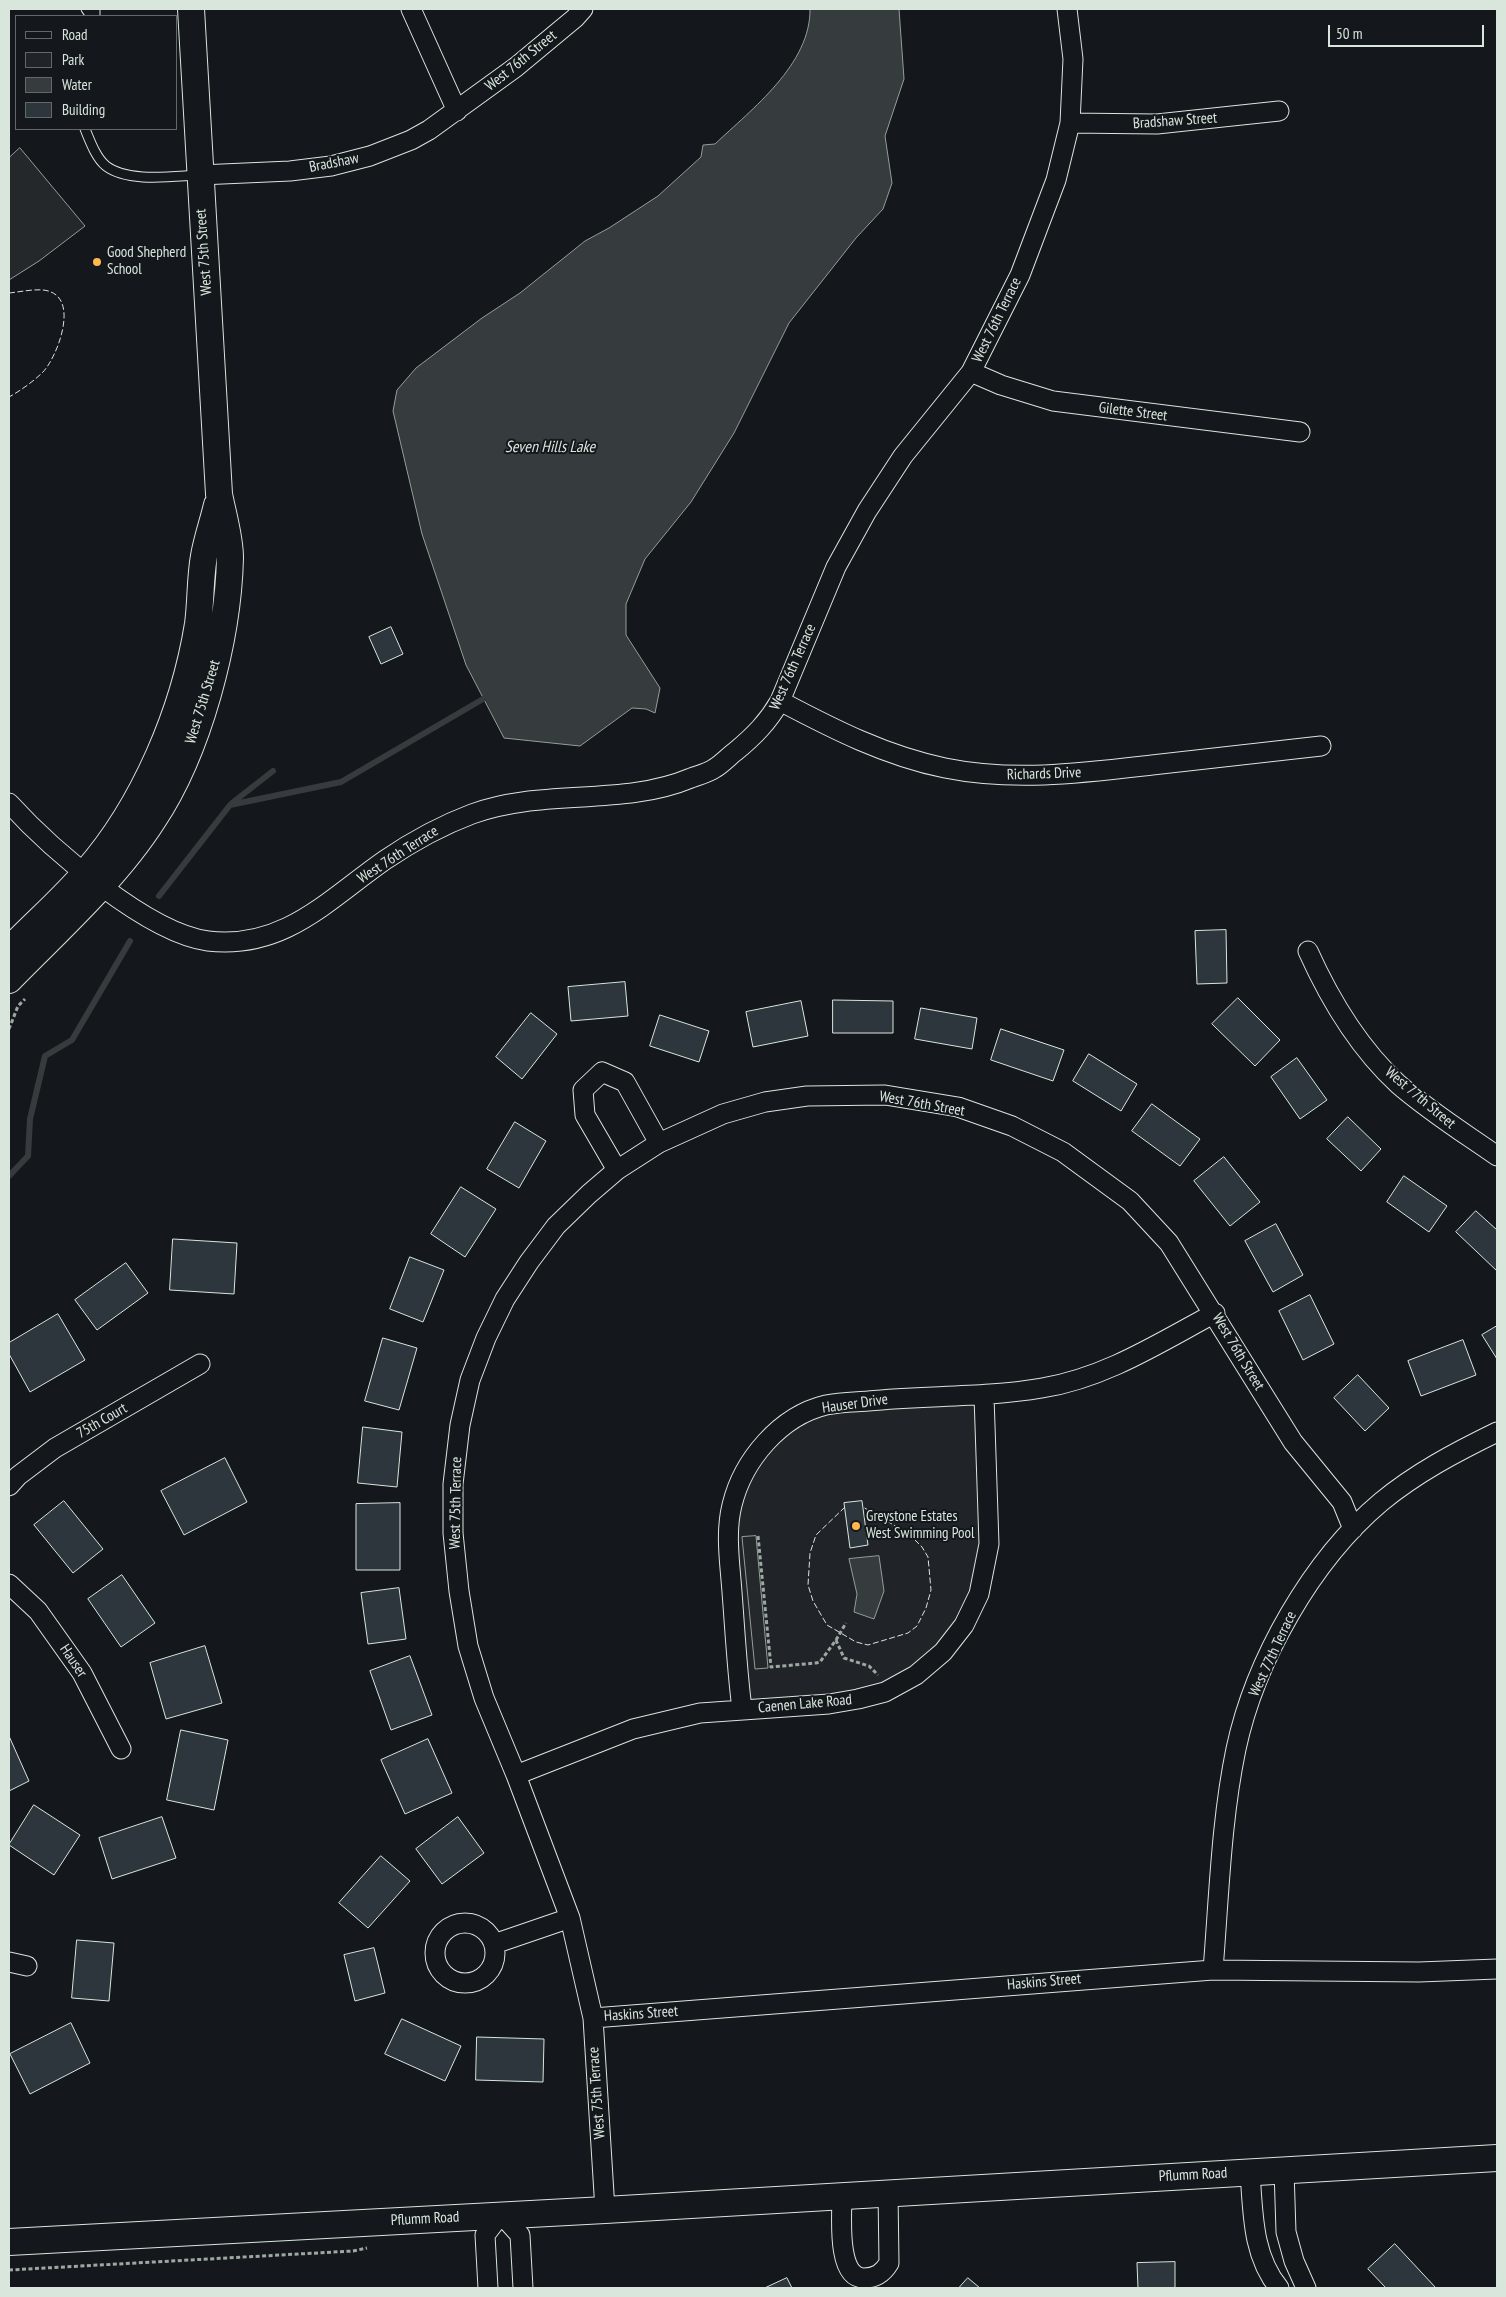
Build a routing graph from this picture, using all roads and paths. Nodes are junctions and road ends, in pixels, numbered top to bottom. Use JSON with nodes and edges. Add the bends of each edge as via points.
{"nodes":[{"id":1,"x":191,"y":9,"type":"edge"},
{"id":2,"x":411,"y":9,"type":"edge"},
{"id":3,"x":583,"y":9,"type":"edge"},
{"id":4,"x":1067,"y":9,"type":"edge"},
{"id":5,"x":457,"y":111,"type":"junction"},
{"id":6,"x":1280,"y":111,"type":"dead end"},
{"id":7,"x":1070,"y":123,"type":"junction"},
{"id":8,"x":84,"y":130,"type":"edge"},
{"id":9,"x":200,"y":175,"type":"junction"},
{"id":10,"x":972,"y":372,"type":"junction"},
{"id":11,"x":1300,"y":432,"type":"dead end"},
{"id":12,"x":780,"y":701,"type":"junction"},
{"id":13,"x":1321,"y":746,"type":"dead end"},
{"id":14,"x":9,"y":803,"type":"edge"},
{"id":15,"x":94,"y":879,"type":"junction"},
{"id":16,"x":9,"y":950,"type":"edge"},
{"id":17,"x":1308,"y":951,"type":"dead end"},
{"id":18,"x":9,"y":980,"type":"edge"},
{"id":19,"x":659,"y":1143,"type":"junction"},
{"id":20,"x":1497,"y":1156,"type":"edge"},
{"id":21,"x":617,"y":1170,"type":"junction"},
{"id":22,"x":1214,"y":1313,"type":"junction"},
{"id":23,"x":200,"y":1364,"type":"dead end"},
{"id":24,"x":984,"y":1396,"type":"junction"},
{"id":25,"x":1497,"y":1432,"type":"edge"},
{"id":26,"x":9,"y":1486,"type":"edge"},
{"id":27,"x":1353,"y":1529,"type":"junction"},
{"id":28,"x":758,"y":1536,"type":"dead end"},
{"id":29,"x":9,"y":1584,"type":"edge"},
{"id":30,"x":846,"y":1623,"type":"dead end"},
{"id":31,"x":836,"y":1640,"type":"junction"},
{"id":32,"x":880,"y":1677,"type":"dead end"},
{"id":33,"x":742,"y":1709,"type":"junction"},
{"id":34,"x":121,"y":1749,"type":"dead end"},
{"id":35,"x":516,"y":1775,"type":"junction"},
{"id":36,"x":570,"y":1918,"type":"junction"},
{"id":37,"x":494,"y":1944,"type":"dead end"},
{"id":38,"x":9,"y":1962,"type":"edge"},
{"id":39,"x":27,"y":1966,"type":"dead end"},
{"id":40,"x":1497,"y":1969,"type":"edge"},
{"id":41,"x":1213,"y":1970,"type":"junction"},
{"id":42,"x":593,"y":2018,"type":"junction"},
{"id":43,"x":1497,"y":2158,"type":"edge"},
{"id":44,"x":1284,"y":2170,"type":"junction"},
{"id":45,"x":1250,"y":2172,"type":"junction"},
{"id":46,"x":888,"y":2192,"type":"junction"},
{"id":47,"x":842,"y":2195,"type":"junction"},
{"id":48,"x":605,"y":2210,"type":"junction"},
{"id":49,"x":501,"y":2214,"type":"junction"},
{"id":50,"x":9,"y":2242,"type":"edge"},
{"id":51,"x":372,"y":2247,"type":"dead end"},
{"id":52,"x":9,"y":2270,"type":"edge"},
{"id":53,"x":488,"y":2288,"type":"edge"},
{"id":54,"x":524,"y":2288,"type":"edge"},
{"id":55,"x":1279,"y":2288,"type":"edge"},
{"id":56,"x":1306,"y":2288,"type":"edge"}],
"edges":[{"from":1,"to":9,"type":"main road","name":"West 75th Street"},
{"from":2,"to":5,"type":"street"},
{"from":3,"to":5,"type":"street","name":"West 76th Street","via":[[516,67]]},
{"from":4,"to":7,"type":"street","name":"West 76th Terrace","via":[[1073,59]]},
{"from":5,"to":9,"type":"street","name":"Bradshaw","via":[[411,140],[370,156],[330,166]]},
{"from":6,"to":7,"type":"street","name":"Bradshaw Street","via":[[1158,124]]},
{"from":7,"to":10,"type":"street","name":"West 76th Terrace","via":[[1056,180],[1020,275]]},
{"from":8,"to":9,"type":"lane","via":[[106,166],[120,172],[142,177]]},
{"from":9,"to":15,"type":"main road","name":"West 75th Street","via":[[220,494],[230,556],[225,611],[209,689],[186,756],[170,790],[153,821]]},
{"from":10,"to":11,"type":"street","name":"Gilette Street","via":[[1053,401]]},
{"from":10,"to":12,"type":"street","name":"West 76th Terrace","via":[[904,456],[867,510],[836,567]]},
{"from":12,"to":13,"type":"street","name":"Richards Drive","via":[[875,748],[944,768],[1002,775],[1060,776]]},
{"from":12,"to":15,"type":"street","name":"West 76th Terrace","via":[[754,737],[714,769],[669,787],[523,801],[481,811],[414,840],[297,924],[268,936],[240,941],[208,940],[174,931],[135,910]]},
{"from":14,"to":15,"type":"street","via":[[52,847]]},
{"from":15,"to":16,"type":"main road"},
{"from":15,"to":18,"type":"main road"},
{"from":17,"to":20,"type":"street","name":"West 77th Street","via":[[1338,1010],[1367,1050],[1397,1083]]},
{"from":19,"to":21,"type":"street","name":"West 75th Terrace"},
{"from":19,"to":21,"type":"street","via":[[625,1082],[602,1072],[583,1090],[585,1115]]},
{"from":19,"to":22,"type":"street","name":"West 76th Street","via":[[723,1114],[765,1102],[807,1096],[885,1095],[958,1107],[1012,1126],[1063,1152],[1130,1201],[1169,1243]]},
{"from":21,"to":35,"type":"street","name":"West 75th Terrace","via":[[556,1226],[505,1299],[473,1372],[460,1424],[453,1493],[459,1591],[468,1646],[484,1698]]},
{"from":22,"to":24,"type":"street","name":"Hauser Drive","via":[[1122,1364],[1080,1380]]},
{"from":22,"to":27,"type":"street","name":"West 76th Street","via":[[1293,1442],[1342,1502]]},
{"from":23,"to":26,"type":"street","name":"75th Court","via":[[55,1448]]},
{"from":24,"to":33,"type":"street","name":"Caenen Lake Road","via":[[989,1544],[979,1594],[964,1625],[943,1652],[923,1669],[885,1692],[830,1704]]},
{"from":24,"to":33,"type":"street","name":"Hauser Drive","via":[[894,1398],[827,1405],[788,1423],[753,1458],[737,1487],[728,1527]]},
{"from":25,"to":27,"type":"street","name":"West 77th Terrace","via":[[1417,1476],[1381,1502]]},
{"from":27,"to":41,"type":"street","name":"West 77th Terrace","via":[[1315,1575],[1281,1629],[1256,1682],[1236,1748],[1224,1837]]},
{"from":28,"to":31,"type":"path","via":[[771,1667],[820,1662]]},
{"from":29,"to":34,"type":"street","name":"Hauser","via":[[38,1611],[82,1673]]},
{"from":30,"to":31,"type":"path"},
{"from":31,"to":32,"type":"path","via":[[844,1658],[870,1666]]},
{"from":33,"to":35,"type":"street","name":"Caenen Lake Road","via":[[700,1713],[633,1729]]},
{"from":35,"to":36,"type":"street","name":"West 75th Terrace"},
{"from":36,"to":37,"type":"street"},
{"from":36,"to":42,"type":"street","name":"West 75th Terrace"},
{"from":38,"to":39,"type":"street"},
{"from":40,"to":41,"type":"street","name":"Haskins Street","via":[[1419,1972]]},
{"from":41,"to":42,"type":"street","name":"Haskins Street"},
{"from":42,"to":48,"type":"street","name":"West 75th Terrace"},
{"from":43,"to":44,"type":"main road","name":"Pflumm Road"},
{"from":44,"to":45,"type":"main road","name":"Pflumm Road"},
{"from":44,"to":56,"type":"street","via":[[1286,2232]]},
{"from":45,"to":46,"type":"main road","name":"Pflumm Road"},
{"from":45,"to":55,"type":"street","via":[[1258,2249]]},
{"from":46,"to":47,"type":"main road","name":"Pflumm Road"},
{"from":46,"to":47,"type":"street","via":[[889,2263],[884,2272],[872,2278],[860,2278],[849,2272],[844,2256]]},
{"from":47,"to":48,"type":"main road","name":"Pflumm Road"},
{"from":48,"to":49,"type":"main road","name":"Pflumm Road"},
{"from":49,"to":50,"type":"main road","name":"Pflumm Road"},
{"from":49,"to":53,"type":"street","via":[[485,2235]]},
{"from":49,"to":54,"type":"street","via":[[520,2235]]},
{"from":51,"to":52,"type":"path"}]}
